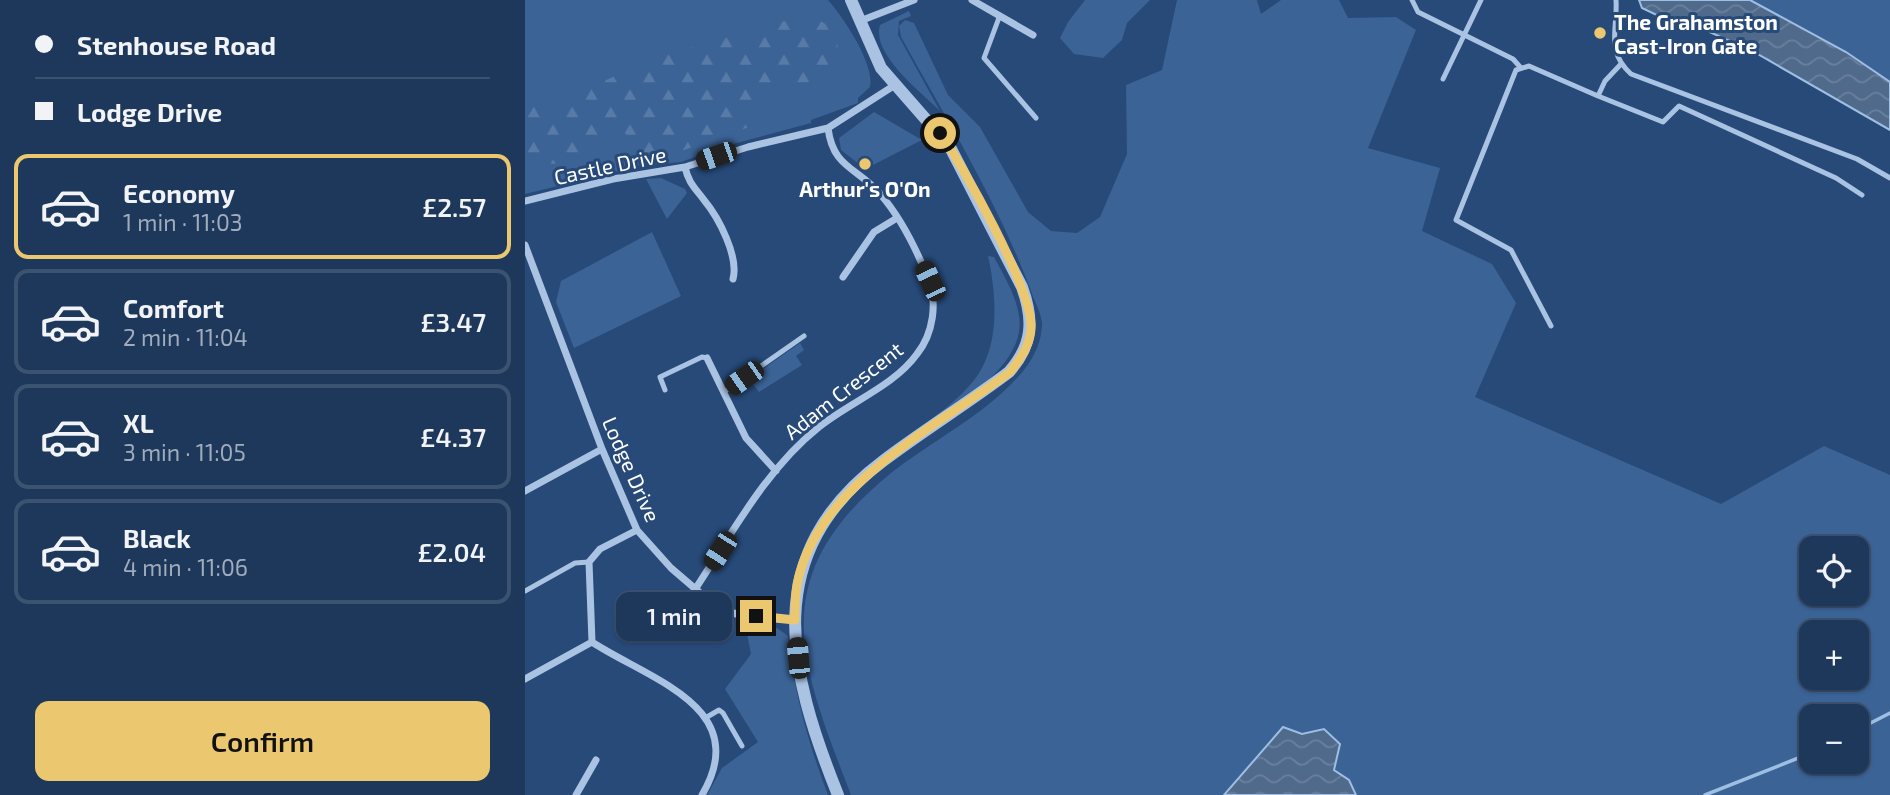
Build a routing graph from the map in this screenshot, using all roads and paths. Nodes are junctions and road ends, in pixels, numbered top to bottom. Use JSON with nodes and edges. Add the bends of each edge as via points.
{"nodes":[{"id":1,"x":851,"y":0,"type":"edge"},
{"id":2,"x":914,"y":0,"type":"edge"},
{"id":3,"x":972,"y":0,"type":"edge"},
{"id":4,"x":1412,"y":0,"type":"edge"},
{"id":5,"x":1481,"y":0,"type":"edge"},
{"id":6,"x":1616,"y":0,"type":"edge"},
{"id":7,"x":1000,"y":15,"type":"junction"},
{"id":8,"x":860,"y":21,"type":"junction"},
{"id":9,"x":1463,"y":34,"type":"junction"},
{"id":10,"x":1033,"y":35,"type":"dead end"},
{"id":11,"x":1621,"y":64,"type":"junction"},
{"id":12,"x":1521,"y":68,"type":"junction"},
{"id":13,"x":1443,"y":79,"type":"dead end"},
{"id":14,"x":895,"y":85,"type":"junction"},
{"id":15,"x":1598,"y":96,"type":"junction"},
{"id":16,"x":1036,"y":118,"type":"dead end"},
{"id":17,"x":828,"y":128,"type":"junction"},
{"id":18,"x":685,"y":167,"type":"junction"},
{"id":19,"x":1890,"y":178,"type":"edge"},
{"id":20,"x":1862,"y":195,"type":"dead end"},
{"id":21,"x":525,"y":201,"type":"edge"},
{"id":22,"x":897,"y":218,"type":"junction"},
{"id":23,"x":525,"y":246,"type":"edge"},
{"id":24,"x":843,"y":277,"type":"dead end"},
{"id":25,"x":733,"y":279,"type":"dead end"},
{"id":26,"x":1551,"y":326,"type":"dead end"},
{"id":27,"x":804,"y":336,"type":"dead end"},
{"id":28,"x":707,"y":358,"type":"joint"},
{"id":29,"x":665,"y":390,"type":"dead end"},
{"id":30,"x":724,"y":392,"type":"junction"},
{"id":31,"x":602,"y":449,"type":"junction"},
{"id":32,"x":776,"y":471,"type":"junction"},
{"id":33,"x":525,"y":491,"type":"edge"},
{"id":34,"x":637,"y":530,"type":"junction"},
{"id":35,"x":589,"y":562,"type":"junction"},
{"id":36,"x":525,"y":591,"type":"edge"},
{"id":37,"x":694,"y":591,"type":"junction"},
{"id":38,"x":795,"y":620,"type":"junction"},
{"id":39,"x":592,"y":642,"type":"junction"},
{"id":40,"x":525,"y":679,"type":"edge"},
{"id":41,"x":707,"y":717,"type":"junction"},
{"id":42,"x":743,"y":746,"type":"dead end"},
{"id":43,"x":596,"y":760,"type":"dead end"},
{"id":44,"x":576,"y":795,"type":"edge"},
{"id":45,"x":702,"y":795,"type":"edge"},
{"id":46,"x":838,"y":795,"type":"edge"}],
"edges":[{"from":1,"to":8,"type":"street"},
{"from":2,"to":8,"type":"street"},
{"from":3,"to":7,"type":"street"},
{"from":4,"to":9,"type":"lane","via":[[1417,12]]},
{"from":5,"to":9,"type":"lane"},
{"from":6,"to":11,"type":"lane","via":[[1614,50]]},
{"from":7,"to":10,"type":"street"},
{"from":7,"to":16,"type":"lane","via":[[984,58]]},
{"from":8,"to":14,"type":"street","via":[[881,68]]},
{"from":9,"to":12,"type":"lane","via":[[1513,59]]},
{"from":9,"to":13,"type":"lane"},
{"from":11,"to":15,"type":"lane"},
{"from":11,"to":19,"type":"lane","via":[[1648,82],[1857,159]]},
{"from":12,"to":15,"type":"lane","via":[[1529,66]]},
{"from":12,"to":26,"type":"lane","via":[[1516,70],[1456,220],[1511,250]]},
{"from":14,"to":17,"type":"street","name":"Castle Drive"},
{"from":14,"to":38,"type":"street","via":[[950,147],[1022,287],[1031,327],[1022,357],[1010,372],[881,462],[836,507],[804,558]]},
{"from":15,"to":20,"type":"lane","via":[[1663,122],[1679,106],[1836,177]]},
{"from":17,"to":18,"type":"street","name":"Castle Drive"},
{"from":17,"to":22,"type":"street","name":"Adam Crescent","via":[[833,153],[879,193]]},
{"from":18,"to":21,"type":"street","name":"Castle Drive"},
{"from":18,"to":25,"type":"street","via":[[737,267]]},
{"from":22,"to":24,"type":"street","via":[[874,232]]},
{"from":22,"to":32,"type":"street","name":"Adam Crescent","via":[[930,281],[933,311],[927,340],[909,364],[819,427]]},
{"from":23,"to":31,"type":"street","name":"Lodge Drive"},
{"from":27,"to":30,"type":"lane"},
{"from":28,"to":29,"type":"lane","via":[[660,377]]},
{"from":28,"to":30,"type":"street"},
{"from":30,"to":32,"type":"street","via":[[751,446]]},
{"from":31,"to":33,"type":"street"},
{"from":31,"to":34,"type":"street","name":"Lodge Drive"},
{"from":32,"to":37,"type":"street","name":"Adam Crescent"},
{"from":34,"to":35,"type":"street","via":[[600,549]]},
{"from":34,"to":37,"type":"street","name":"Lodge Drive"},
{"from":35,"to":36,"type":"lane","via":[[575,563]]},
{"from":35,"to":39,"type":"street"},
{"from":37,"to":38,"type":"street","name":"Lodge Drive","via":[[736,614]]},
{"from":38,"to":46,"type":"street","via":[[813,731]]},
{"from":39,"to":40,"type":"street"},
{"from":39,"to":41,"type":"street","via":[[691,701]]},
{"from":41,"to":42,"type":"lane","via":[[719,710],[723,713]]},
{"from":41,"to":45,"type":"street","via":[[715,761]]},
{"from":43,"to":44,"type":"street"}]}
